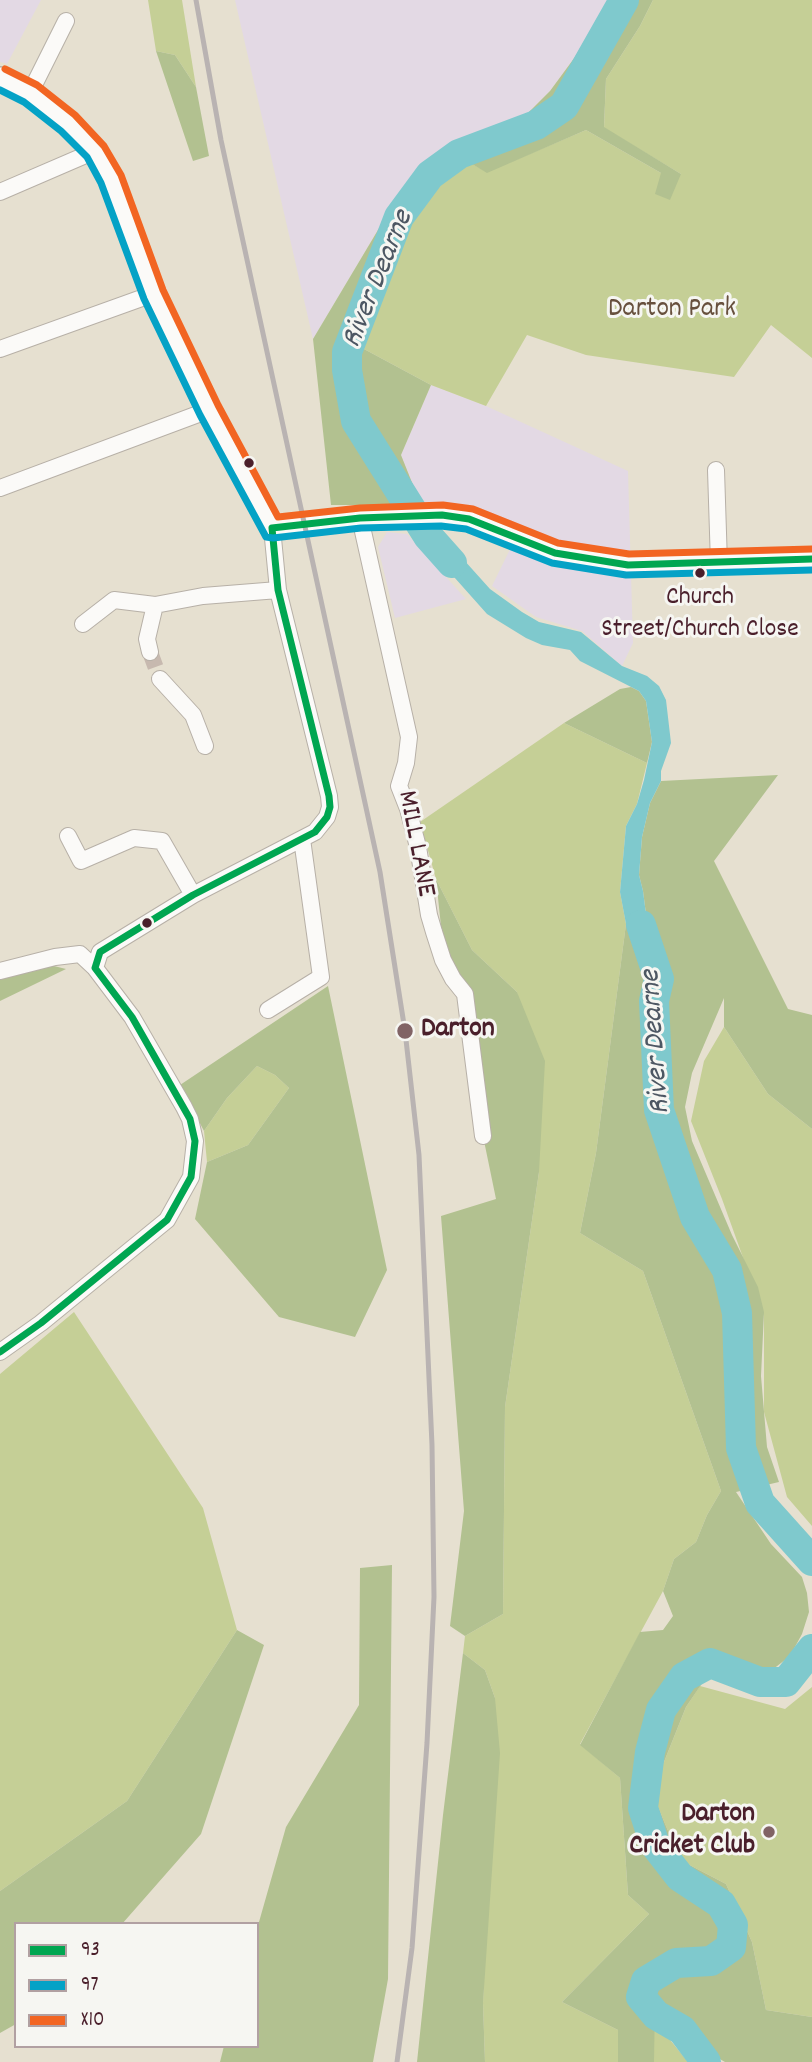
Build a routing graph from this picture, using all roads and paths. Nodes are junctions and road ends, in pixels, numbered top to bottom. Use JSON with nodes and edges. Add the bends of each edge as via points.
{"nodes":[{"id":1,"x":66,"y":21,"type":"dead end"},
{"id":2,"x":0,"y":78,"type":"edge"},
{"id":3,"x":30,"y":93,"type":"junction"},
{"id":4,"x":95,"y":151,"type":"junction"},
{"id":5,"x":0,"y":192,"type":"edge"},
{"id":6,"x":152,"y":294,"type":"junction"},
{"id":7,"x":0,"y":349,"type":"edge"},
{"id":8,"x":209,"y":410,"type":"junction"},
{"id":9,"x":716,"y":470,"type":"dead end"},
{"id":10,"x":0,"y":488,"type":"edge"},
{"id":11,"x":360,"y":518,"type":"junction"},
{"id":12,"x":272,"y":528,"type":"junction"},
{"id":13,"x":812,"y":559,"type":"edge"},
{"id":14,"x":719,"y":564,"type":"junction"},
{"id":15,"x":278,"y":590,"type":"junction"},
{"id":16,"x":155,"y":605,"type":"junction"},
{"id":17,"x":83,"y":624,"type":"dead end"},
{"id":18,"x":150,"y":652,"type":"tunnel mouth"},
{"id":19,"x":160,"y":679,"type":"tunnel mouth"},
{"id":20,"x":205,"y":746,"type":"dead end"},
{"id":21,"x":68,"y":836,"type":"dead end"},
{"id":22,"x":302,"y":839,"type":"junction"},
{"id":23,"x":193,"y":895,"type":"junction"},
{"id":24,"x":95,"y":968,"type":"junction"},
{"id":25,"x":0,"y":971,"type":"edge"},
{"id":26,"x":268,"y":1010,"type":"dead end"},
{"id":27,"x":479,"y":1128,"type":"dead end"},
{"id":28,"x":0,"y":1352,"type":"edge"}],
"edges":[{"from":1,"to":3,"type":"street"},
{"from":2,"to":3,"type":"main road"},
{"from":3,"to":4,"type":"main road"},
{"from":4,"to":5,"type":"street"},
{"from":4,"to":6,"type":"main road","via":[[111,178]]},
{"from":6,"to":7,"type":"street"},
{"from":6,"to":8,"type":"main road"},
{"from":8,"to":10,"type":"street"},
{"from":8,"to":12,"type":"main road"},
{"from":9,"to":14,"type":"street"},
{"from":11,"to":12,"type":"main road"},
{"from":11,"to":14,"type":"main road","via":[[469,519],[555,553],[628,565]]},
{"from":11,"to":27,"type":"street","name":"MILL LANE","via":[[409,737],[399,786],[443,960],[466,994]]},
{"from":12,"to":15,"type":"street"},
{"from":13,"to":14,"type":"main road"},
{"from":15,"to":16,"type":"street"},
{"from":15,"to":22,"type":"street","via":[[329,796],[322,826]]},
{"from":16,"to":17,"type":"street","via":[[114,600]]},
{"from":16,"to":18,"type":"street","via":[[147,639]]},
{"from":19,"to":20,"type":"street","via":[[193,715]]},
{"from":21,"to":23,"type":"street","via":[[81,862],[134,838],[162,841]]},
{"from":22,"to":23,"type":"street"},
{"from":22,"to":26,"type":"street","via":[[321,977]]},
{"from":23,"to":24,"type":"street","via":[[100,952]]},
{"from":24,"to":25,"type":"street","via":[[80,954]]},
{"from":24,"to":28,"type":"street","via":[[132,1017],[190,1119],[195,1141],[191,1177],[167,1220]]}]}
